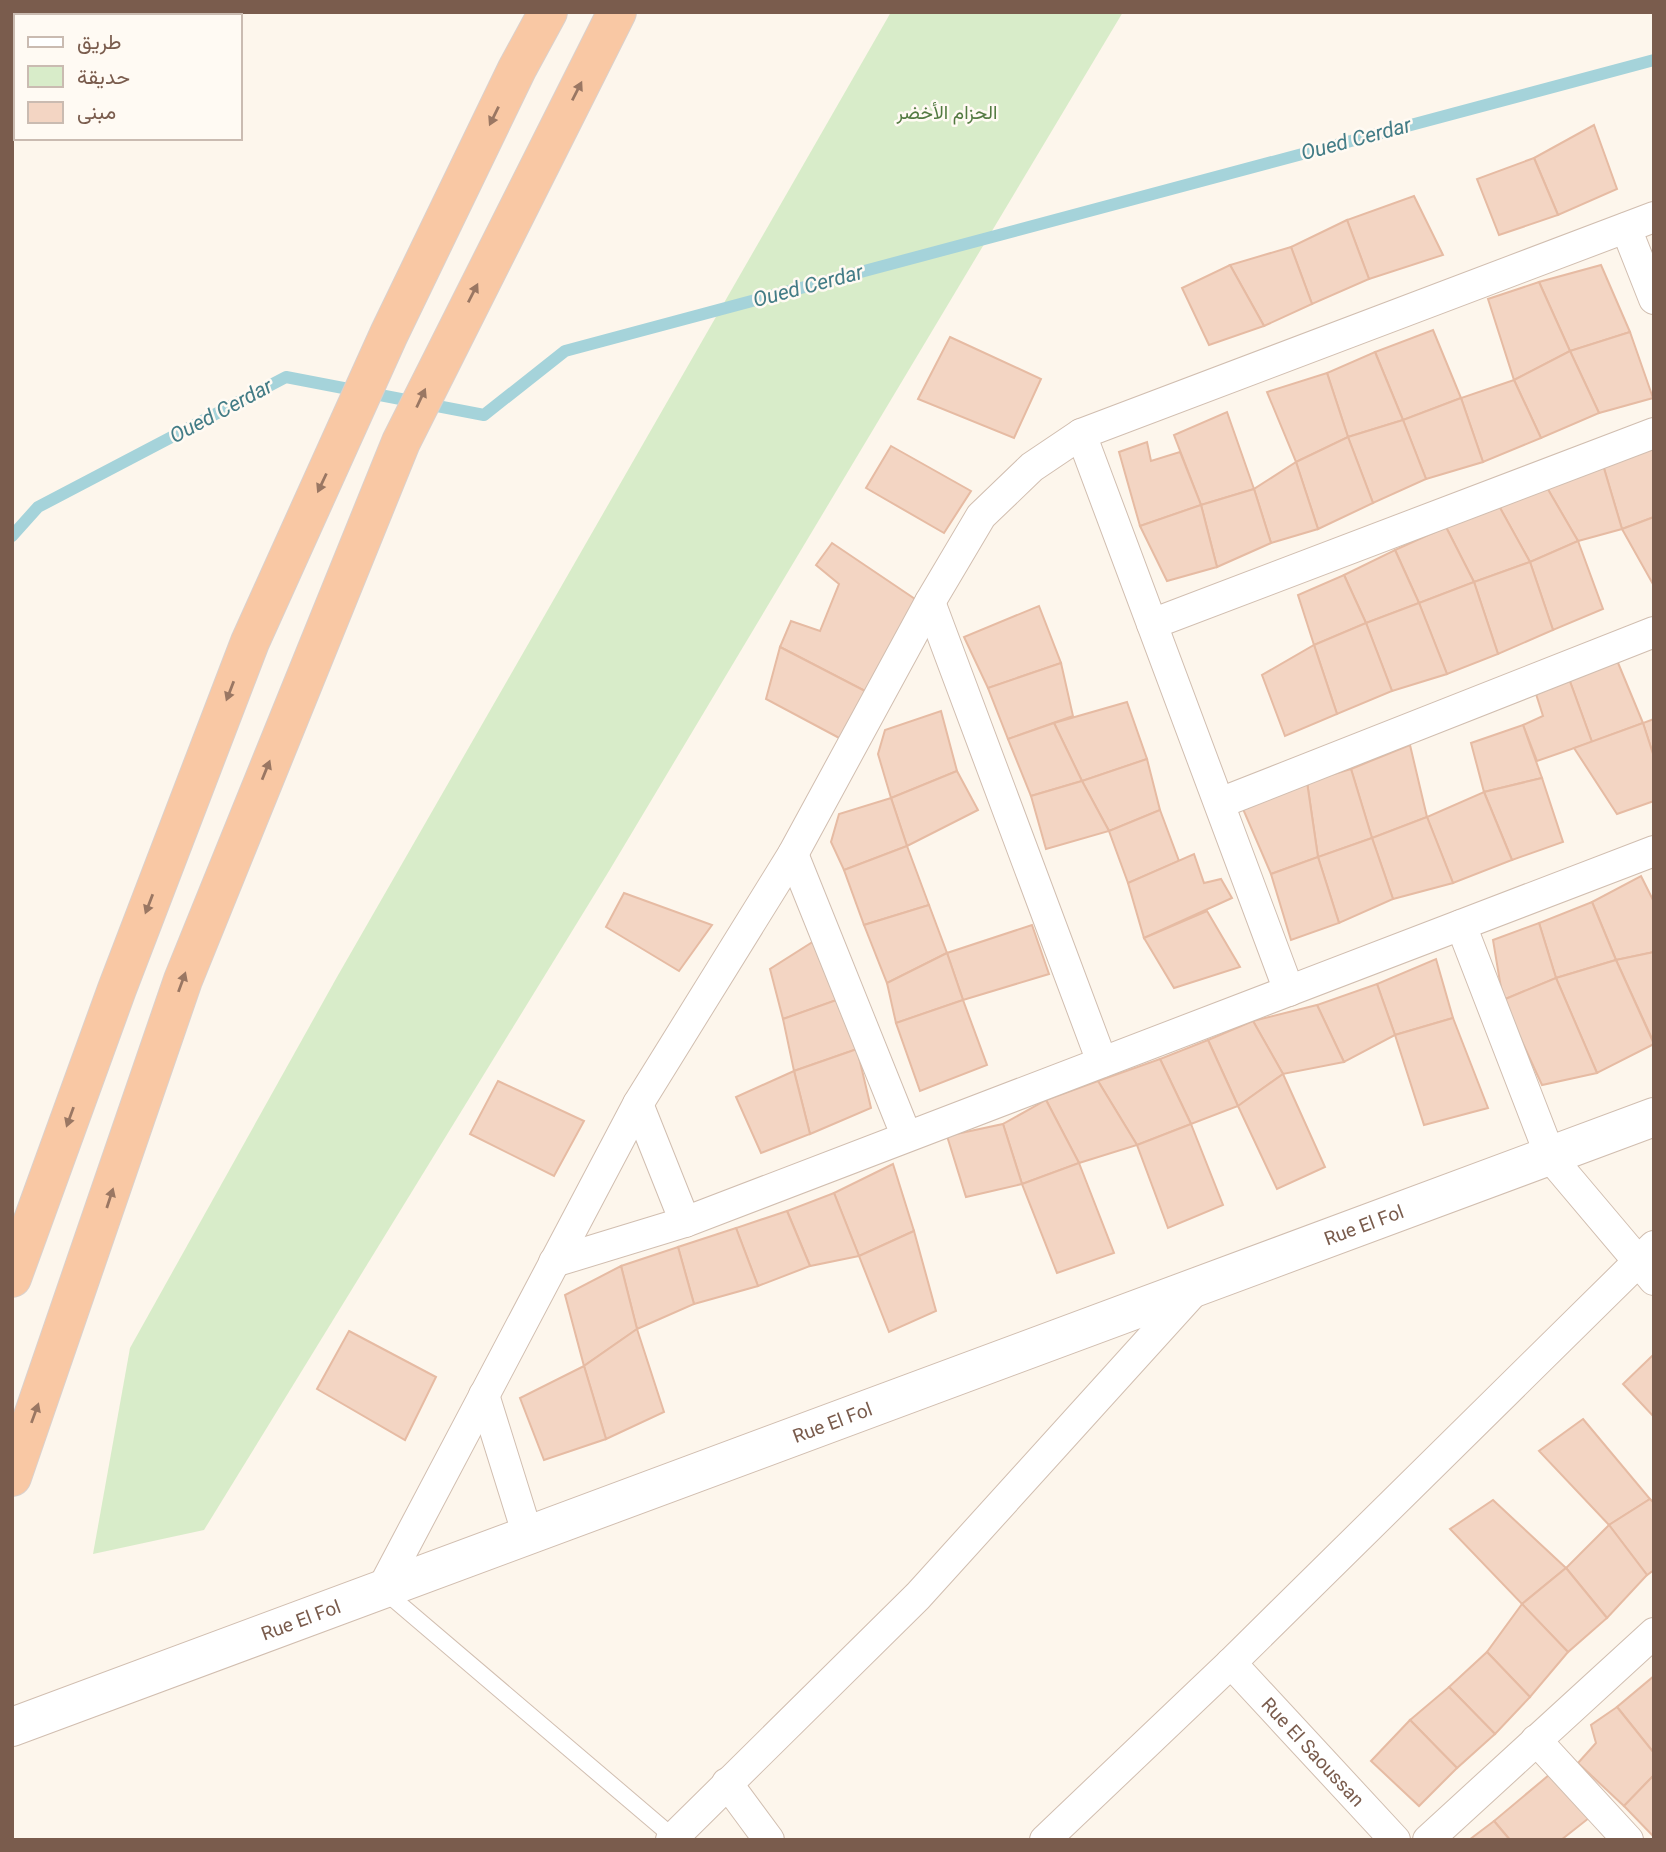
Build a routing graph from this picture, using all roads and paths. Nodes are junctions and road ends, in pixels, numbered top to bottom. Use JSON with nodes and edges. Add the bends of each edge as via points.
{"nodes":[{"id":1,"x":548,"y":12,"type":"edge"},
{"id":2,"x":617,"y":12,"type":"edge"},
{"id":3,"x":1654,"y":217,"type":"edge"},
{"id":4,"x":1626,"y":228,"type":"junction"},
{"id":5,"x":1654,"y":299,"type":"edge"},
{"id":6,"x":1654,"y":433,"type":"edge"},
{"id":7,"x":1081,"y":434,"type":"junction"},
{"id":8,"x":930,"y":602,"type":"junction"},
{"id":9,"x":1153,"y":624,"type":"junction"},
{"id":10,"x":1654,"y":632,"type":"edge"},
{"id":11,"x":1220,"y":803,"type":"junction"},
{"id":12,"x":1654,"y":851,"type":"edge"},
{"id":13,"x":793,"y":854,"type":"junction"},
{"id":14,"x":1461,"y":925,"type":"junction"},
{"id":15,"x":1289,"y":990,"type":"junction"},
{"id":16,"x":1102,"y":1062,"type":"junction"},
{"id":17,"x":638,"y":1104,"type":"junction"},
{"id":18,"x":1654,"y":1117,"type":"edge"},
{"id":19,"x":906,"y":1135,"type":"junction"},
{"id":20,"x":1551,"y":1158,"type":"junction"},
{"id":21,"x":685,"y":1222,"type":"junction"},
{"id":22,"x":554,"y":1262,"type":"junction"},
{"id":23,"x":1648,"y":1262,"type":"edge"},
{"id":24,"x":12,"y":1278,"type":"edge"},
{"id":25,"x":1199,"y":1286,"type":"junction"},
{"id":26,"x":484,"y":1395,"type":"junction"},
{"id":27,"x":12,"y":1477,"type":"edge"},
{"id":28,"x":528,"y":1536,"type":"junction"},
{"id":29,"x":382,"y":1589,"type":"junction"},
{"id":30,"x":1654,"y":1633,"type":"edge"},
{"id":31,"x":1231,"y":1663,"type":"junction"},
{"id":32,"x":12,"y":1727,"type":"edge"},
{"id":33,"x":1536,"y":1740,"type":"junction"},
{"id":34,"x":727,"y":1783,"type":"junction"},
{"id":35,"x":672,"y":1839,"type":"edge"},
{"id":36,"x":769,"y":1840,"type":"edge"},
{"id":37,"x":1045,"y":1840,"type":"edge"},
{"id":38,"x":1395,"y":1840,"type":"edge"},
{"id":39,"x":1428,"y":1840,"type":"edge"},
{"id":40,"x":1628,"y":1840,"type":"edge"}],
"edges":[{"from":1,"to":24,"type":"highway","one_way":true,"via":[[389,334],[250,642]]},
{"from":27,"to":2,"type":"highway","one_way":true,"via":[[183,980],[401,442]]},
{"from":3,"to":4,"type":"street"},
{"from":4,"to":5,"type":"street"},
{"from":4,"to":7,"type":"street"},
{"from":6,"to":9,"type":"street"},
{"from":7,"to":8,"type":"street","via":[[1032,467],[981,516]]},
{"from":7,"to":9,"type":"street"},
{"from":8,"to":13,"type":"street"},
{"from":8,"to":16,"type":"street"},
{"from":9,"to":11,"type":"street"},
{"from":10,"to":11,"type":"street"},
{"from":11,"to":15,"type":"street"},
{"from":12,"to":14,"type":"street"},
{"from":13,"to":17,"type":"street"},
{"from":13,"to":19,"type":"street"},
{"from":14,"to":15,"type":"street"},
{"from":14,"to":20,"type":"street"},
{"from":15,"to":16,"type":"street"},
{"from":16,"to":19,"type":"street"},
{"from":17,"to":21,"type":"street"},
{"from":17,"to":22,"type":"street"},
{"from":18,"to":20,"type":"street","name":"Rue El Fol"},
{"from":19,"to":21,"type":"street"},
{"from":20,"to":23,"type":"street"},
{"from":20,"to":25,"type":"street","name":"Rue El Fol"},
{"from":21,"to":22,"type":"street"},
{"from":22,"to":26,"type":"street"},
{"from":23,"to":31,"type":"street"},
{"from":25,"to":28,"type":"street","name":"Rue El Fol"},
{"from":25,"to":34,"type":"street","via":[[918,1596]]},
{"from":26,"to":28,"type":"street"},
{"from":26,"to":29,"type":"street"},
{"from":28,"to":29,"type":"street","name":"Rue El Fol"},
{"from":29,"to":32,"type":"street","name":"Rue El Fol"},
{"from":29,"to":35,"type":"lane"},
{"from":30,"to":33,"type":"street"},
{"from":31,"to":37,"type":"street"},
{"from":31,"to":38,"type":"street","name":"Rue El Saoussan"},
{"from":33,"to":39,"type":"street"},
{"from":33,"to":40,"type":"street"},
{"from":34,"to":35,"type":"street"},
{"from":34,"to":36,"type":"street"}]}
